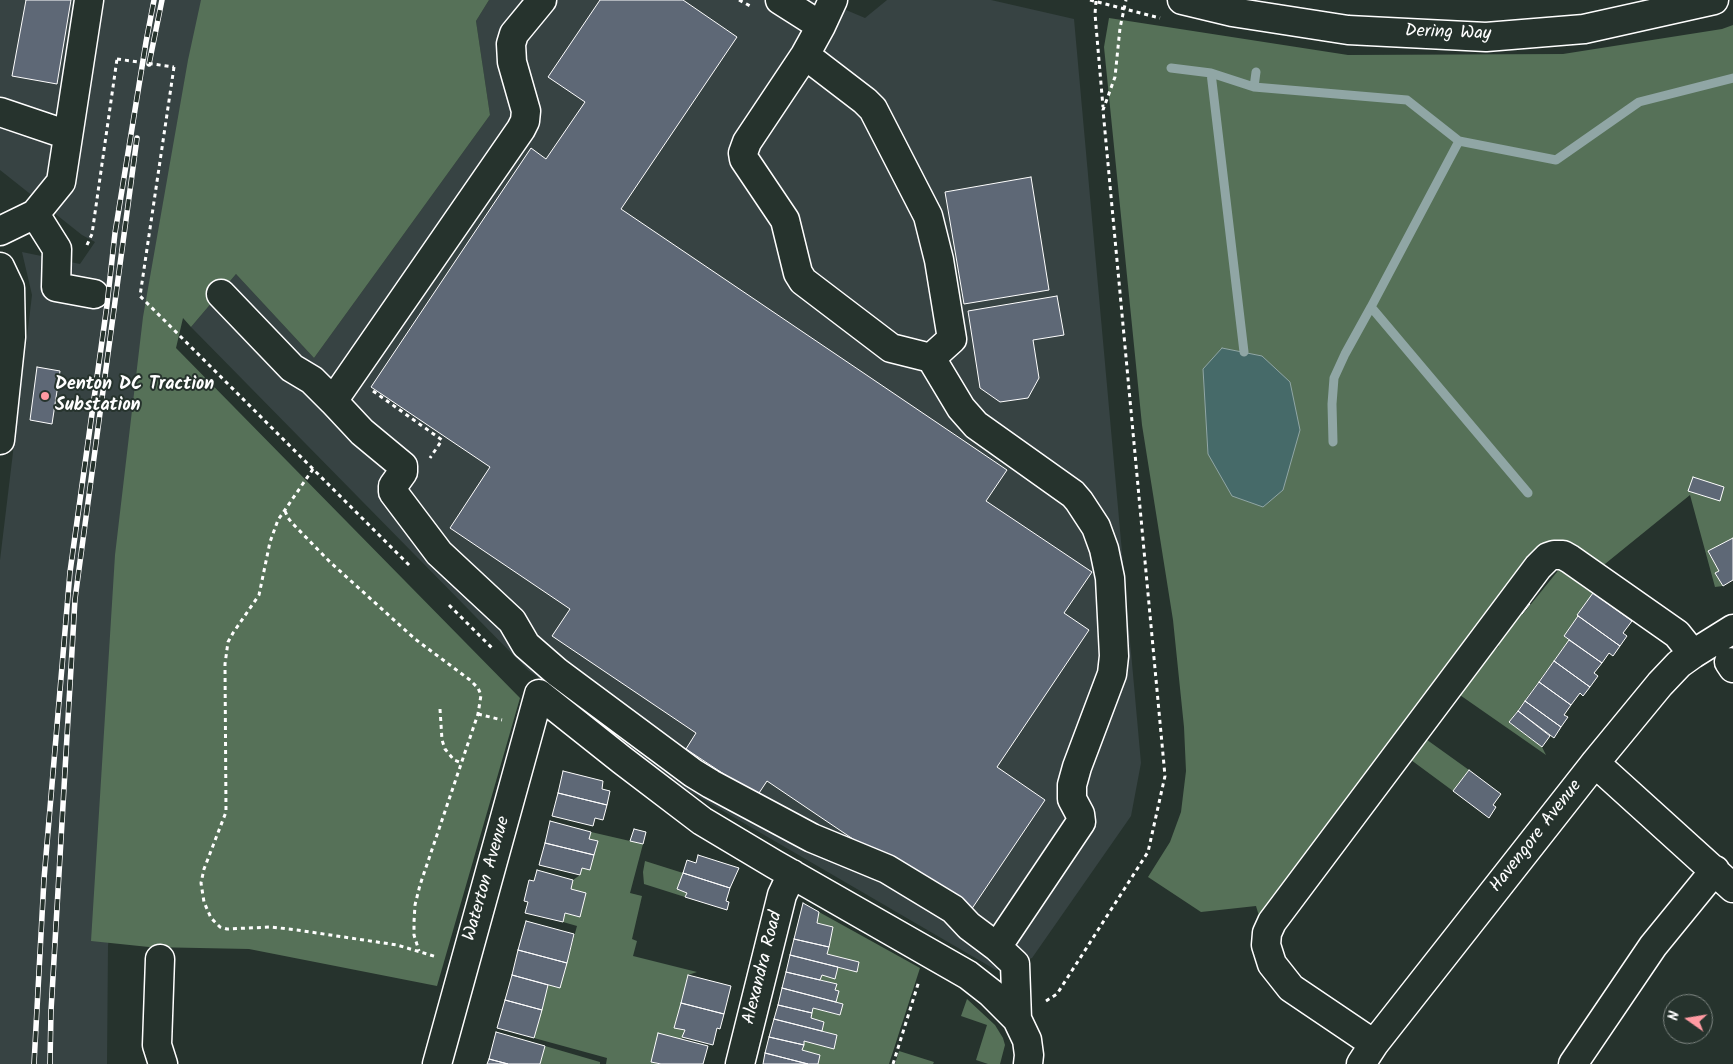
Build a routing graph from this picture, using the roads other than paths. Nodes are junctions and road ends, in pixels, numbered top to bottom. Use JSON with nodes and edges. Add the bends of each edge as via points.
{"nodes":[{"id":1,"x":89,"y":0,"type":"edge"},
{"id":2,"x":542,"y":0,"type":"edge"},
{"id":3,"x":780,"y":0,"type":"edge"},
{"id":4,"x":833,"y":0,"type":"edge"},
{"id":5,"x":1182,"y":0,"type":"edge"},
{"id":6,"x":1714,"y":0,"type":"edge"},
{"id":7,"x":821,"y":26,"type":"junction"},
{"id":8,"x":805,"y":55,"type":"junction"},
{"id":9,"x":0,"y":112,"type":"edge"},
{"id":10,"x":68,"y":134,"type":"junction"},
{"id":11,"x":35,"y":214,"type":"junction"},
{"id":12,"x":0,"y":231,"type":"edge"},
{"id":13,"x":0,"y":266,"type":"edge"},
{"id":14,"x":94,"y":294,"type":"dead end"},
{"id":15,"x":221,"y":294,"type":"dead end"},
{"id":16,"x":931,"y":358,"type":"junction"},
{"id":17,"x":333,"y":400,"type":"junction"},
{"id":18,"x":2,"y":411,"type":"edge"},
{"id":19,"x":0,"y":440,"type":"edge"},
{"id":20,"x":1733,"y":629,"type":"edge"},
{"id":21,"x":1694,"y":654,"type":"junction"},
{"id":22,"x":1595,"y":763,"type":"junction"},
{"id":23,"x":792,"y":874,"type":"junction"},
{"id":24,"x":1724,"y":879,"type":"edge"},
{"id":25,"x":997,"y":947,"type":"junction"},
{"id":26,"x":160,"y":960,"type":"dead end"},
{"id":27,"x":1018,"y":1018,"type":"junction"},
{"id":28,"x":1368,"y":1054,"type":"edge"},
{"id":29,"x":163,"y":1064,"type":"edge"},
{"id":30,"x":437,"y":1064,"type":"edge"},
{"id":31,"x":740,"y":1064,"type":"edge"},
{"id":32,"x":1028,"y":1064,"type":"edge"},
{"id":33,"x":1573,"y":1064,"type":"edge"}],
"edges":[{"from":1,"to":10,"type":"street"},
{"from":2,"to":17,"type":"street","via":[[514,34],[510,50],[526,111],[521,129]]},
{"from":3,"to":7,"type":"street"},
{"from":4,"to":7,"type":"street"},
{"from":5,"to":6,"type":"street","name":"Dering Way","via":[[1232,12],[1348,30],[1486,38],[1584,29]]},
{"from":7,"to":8,"type":"street"},
{"from":8,"to":16,"type":"street","via":[[865,100],[872,109],[928,216],[952,339]]},
{"from":8,"to":16,"type":"street","via":[[747,142],[742,152],[744,159],[785,220],[798,273],[803,281],[891,348]]},
{"from":9,"to":10,"type":"street"},
{"from":10,"to":11,"type":"street","via":[[60,182]]},
{"from":11,"to":12,"type":"street"},
{"from":11,"to":14,"type":"street","via":[[57,249],[56,287]]},
{"from":13,"to":18,"type":"street","via":[[10,288],[11,337]]},
{"from":15,"to":17,"type":"street","via":[[292,368],[312,380]]},
{"from":16,"to":25,"type":"street","via":[[961,408],[976,425],[1079,501],[1096,527],[1110,578],[1112,674],[1072,785],[1072,799],[1082,822]]},
{"from":17,"to":25,"type":"street","via":[[362,432],[403,466],[392,492],[439,553],[512,621],[526,645],[557,672],[693,773],[812,838],[887,869],[953,909]]},
{"from":18,"to":19,"type":"street"},
{"from":20,"to":21,"type":"street","name":"Havengore Avenue"},
{"from":21,"to":22,"type":"street","name":"Havengore Avenue","via":[[1660,684]]},
{"from":21,"to":28,"type":"street","via":[[1677,634],[1563,555],[1554,555],[1538,567],[1272,922],[1267,933],[1266,944],[1272,964],[1291,988]]},
{"from":22,"to":24,"type":"street"},
{"from":22,"to":28,"type":"street","name":"Havengore Avenue"},
{"from":23,"to":27,"type":"street","via":[[940,957],[963,984],[991,993]]},
{"from":23,"to":30,"type":"street","name":"Waterton Avenue","via":[[702,821],[539,694]]},
{"from":23,"to":31,"type":"street","name":"Alexandra Road","via":[[782,895]]},
{"from":24,"to":33,"type":"street","via":[[1653,946]]},
{"from":25,"to":27,"type":"street","via":[[1015,964]]},
{"from":26,"to":29,"type":"street","via":[[156,1045]]},
{"from":27,"to":32,"type":"street","via":[[1027,1040]]}]}
